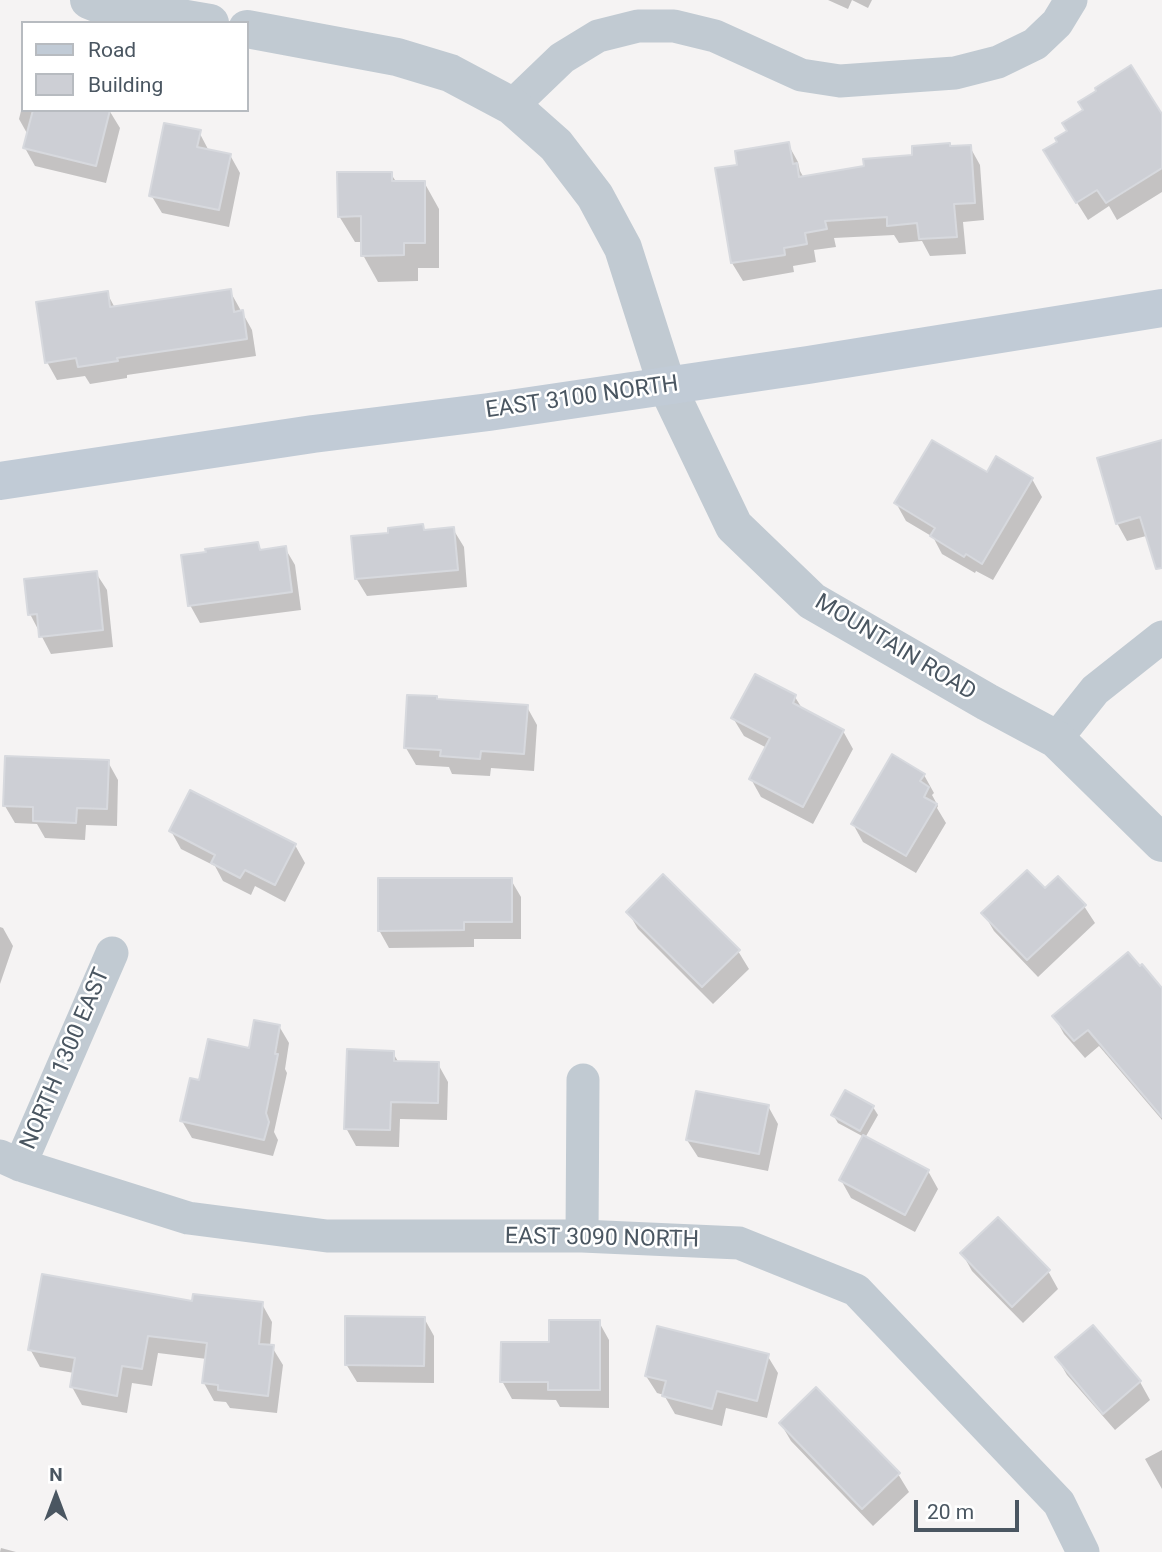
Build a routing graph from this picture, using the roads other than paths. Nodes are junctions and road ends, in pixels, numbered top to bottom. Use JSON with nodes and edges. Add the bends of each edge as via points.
{"nodes":[{"id":1,"x":89,"y":0,"type":"edge"},
{"id":2,"x":1071,"y":0,"type":"edge"},
{"id":3,"x":198,"y":21,"type":"edge"},
{"id":4,"x":248,"y":29,"type":"edge"},
{"id":5,"x":512,"y":106,"type":"junction"},
{"id":6,"x":1162,"y":308,"type":"edge"},
{"id":7,"x":667,"y":386,"type":"junction"},
{"id":8,"x":0,"y":481,"type":"edge"},
{"id":9,"x":1162,"y":637,"type":"edge"},
{"id":10,"x":1056,"y":739,"type":"junction"},
{"id":11,"x":1162,"y":843,"type":"edge"},
{"id":12,"x":112,"y":953,"type":"dead end"},
{"id":13,"x":583,"y":1080,"type":"dead end"},
{"id":14,"x":10,"y":1161,"type":"edge"},
{"id":15,"x":582,"y":1236,"type":"junction"},
{"id":16,"x":1083,"y":1552,"type":"edge"}],
"edges":[{"from":1,"to":3,"type":"street"},
{"from":2,"to":5,"type":"street","via":[[1058,23],[1035,44],[998,62],[955,73],[840,82],[800,75],[715,36],[674,26],[638,26],[598,36],[562,58]]},
{"from":4,"to":5,"type":"street","name":"MOUNTAIN ROAD","via":[[397,57],[450,73]]},
{"from":5,"to":7,"type":"street","name":"MOUNTAIN ROAD","via":[[556,145],[595,196],[623,248]]},
{"from":6,"to":7,"type":"main road","name":"EAST 3100 NORTH"},
{"from":7,"to":8,"type":"main road","name":"EAST 3100 NORTH"},
{"from":7,"to":10,"type":"street","name":"MOUNTAIN ROAD","via":[[734,526],[812,601]]},
{"from":9,"to":10,"type":"street","via":[[1095,690]]},
{"from":10,"to":11,"type":"street","name":"MOUNTAIN ROAD"},
{"from":12,"to":14,"type":"street","name":"NORTH 1300 EAST"},
{"from":13,"to":15,"type":"street"},
{"from":14,"to":15,"type":"street","name":"EAST 3090 NORTH","via":[[188,1218],[327,1236]]},
{"from":15,"to":16,"type":"street","name":"EAST 3090 NORTH","via":[[739,1242],[856,1290],[1059,1503]]}]}
